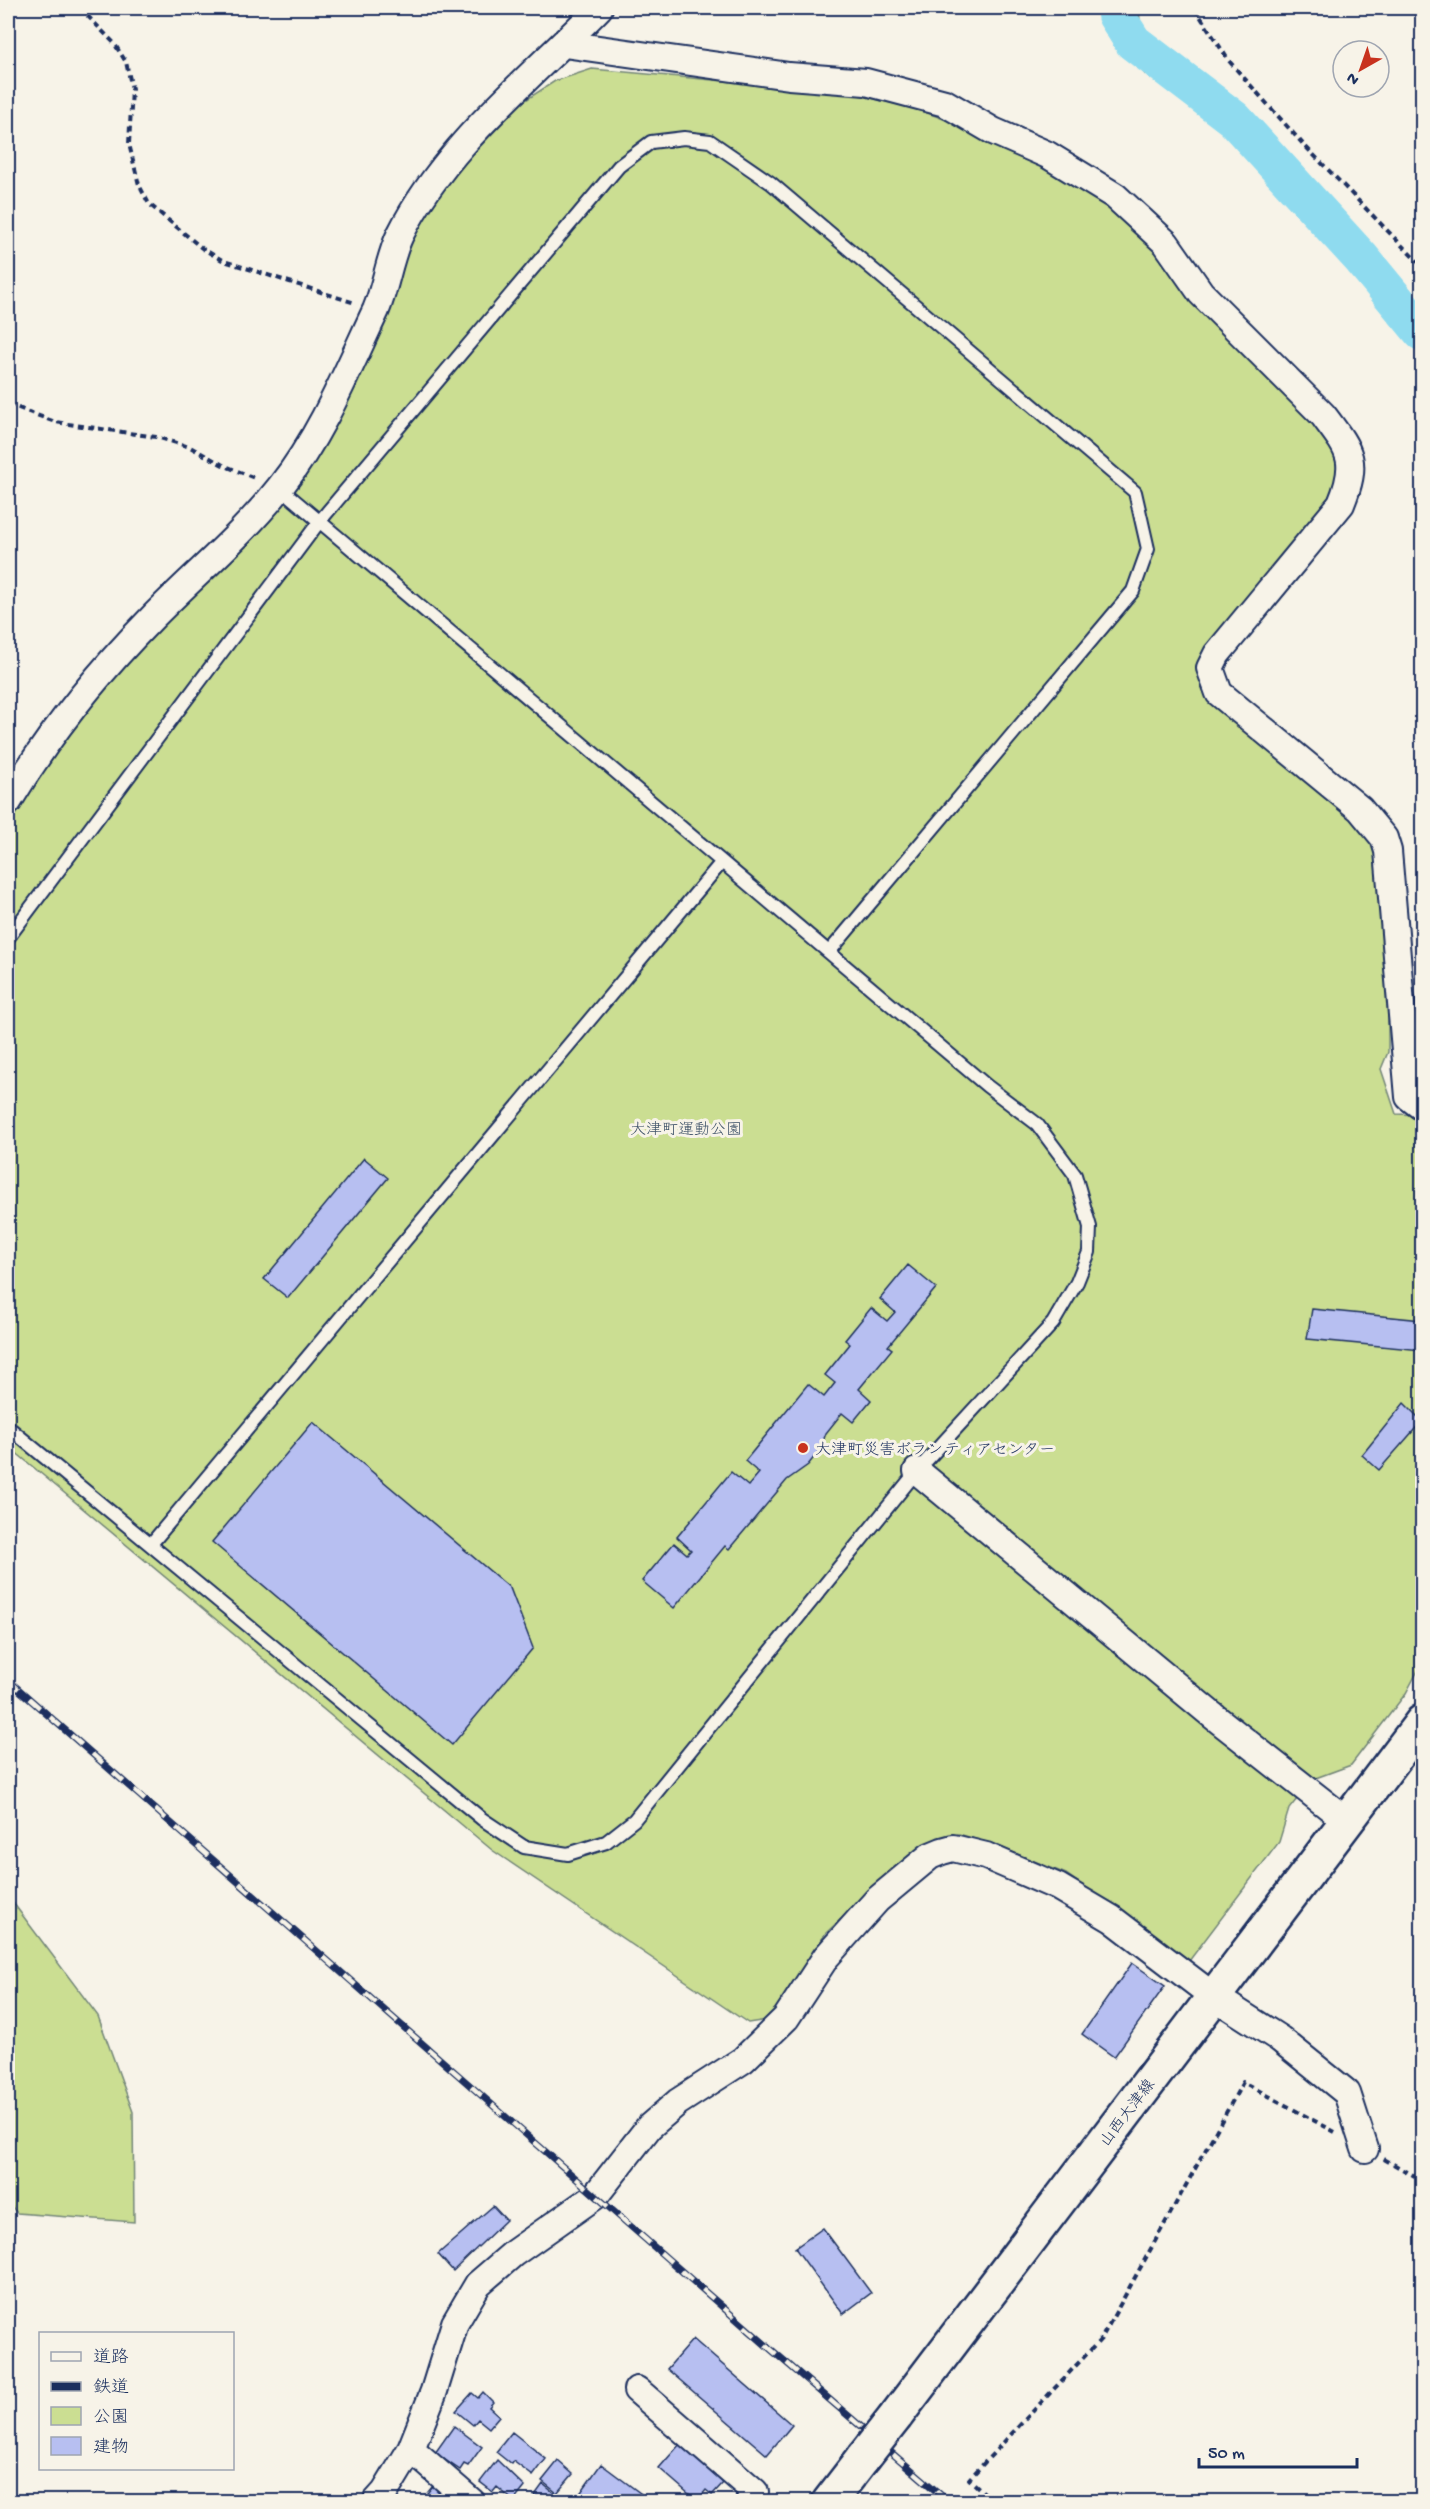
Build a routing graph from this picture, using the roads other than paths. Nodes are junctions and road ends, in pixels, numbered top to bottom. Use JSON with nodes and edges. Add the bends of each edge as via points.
{"nodes":[{"id":1,"x":599,"y":8,"type":"edge"},
{"id":2,"x":564,"y":44,"type":"junction"},
{"id":3,"x":280,"y":488,"type":"junction"},
{"id":4,"x":319,"y":522,"type":"junction"},
{"id":5,"x":8,"y":802,"type":"edge"},
{"id":6,"x":721,"y":863,"type":"junction"},
{"id":7,"x":8,"y":938,"type":"edge"},
{"id":8,"x":830,"y":951,"type":"junction"},
{"id":9,"x":1422,"y":1107,"type":"edge"},
{"id":10,"x":8,"y":1427,"type":"edge"},
{"id":11,"x":917,"y":1471,"type":"junction"},
{"id":12,"x":151,"y":1544,"type":"junction"},
{"id":13,"x":1422,"y":1722,"type":"edge"},
{"id":14,"x":1347,"y":1821,"type":"junction"},
{"id":15,"x":1213,"y":1996,"type":"junction"},
{"id":16,"x":1365,"y":2149,"type":"road end"},
{"id":17,"x":637,"y":2390,"type":"dead end"},
{"id":18,"x":411,"y":2449,"type":"junction"},
{"id":19,"x":386,"y":2498,"type":"edge"},
{"id":20,"x":472,"y":2502,"type":"edge"},
{"id":21,"x":749,"y":2502,"type":"edge"},
{"id":22,"x":829,"y":2502,"type":"edge"}],
"edges":[{"from":1,"to":2,"type":"street"},
{"from":2,"to":3,"type":"street","via":[[491,115],[425,193],[399,238],[376,310],[302,459]]},
{"from":2,"to":9,"type":"street","via":[[789,76],[866,82],[945,103],[993,131],[1048,155],[1115,196],[1166,243],[1201,292],[1323,415],[1352,465],[1341,504],[1217,654],[1210,668],[1219,693],[1360,809],[1384,838],[1408,1097]]},
{"from":3,"to":4,"type":"lane"},
{"from":3,"to":5,"type":"street","via":[[150,620],[68,714]]},
{"from":4,"to":6,"type":"lane"},
{"from":4,"to":7,"type":"lane"},
{"from":4,"to":8,"type":"lane","via":[[603,184],[651,142],[684,138],[710,141],[771,183],[1135,492],[1148,549],[1133,591]]},
{"from":6,"to":8,"type":"lane"},
{"from":6,"to":12,"type":"lane"},
{"from":8,"to":11,"type":"lane","via":[[1037,1124],[1075,1175],[1090,1227],[1089,1252],[1053,1323]]},
{"from":10,"to":12,"type":"lane"},
{"from":11,"to":12,"type":"lane","via":[[634,1820],[606,1842],[568,1854],[524,1847],[482,1820]]},
{"from":11,"to":14,"type":"street","via":[[1212,1715]]},
{"from":13,"to":14,"type":"main road","name":"山西大津線"},
{"from":14,"to":15,"type":"main road","name":"山西大津線"},
{"from":15,"to":16,"type":"street","via":[[1280,2039],[1347,2093]]},
{"from":15,"to":18,"type":"street","via":[[1112,1919],[1058,1887],[986,1856],[953,1848],[930,1856],[878,1900],[826,1957],[786,2018],[743,2060],[678,2102],[650,2127],[595,2196],[514,2253],[478,2284],[455,2323]]},
{"from":15,"to":22,"type":"main road","name":"山西大津線","bridge":true},
{"from":17,"to":21,"type":"street","via":[[755,2492]]},
{"from":18,"to":19,"type":"street"},
{"from":18,"to":20,"type":"street"}]}
